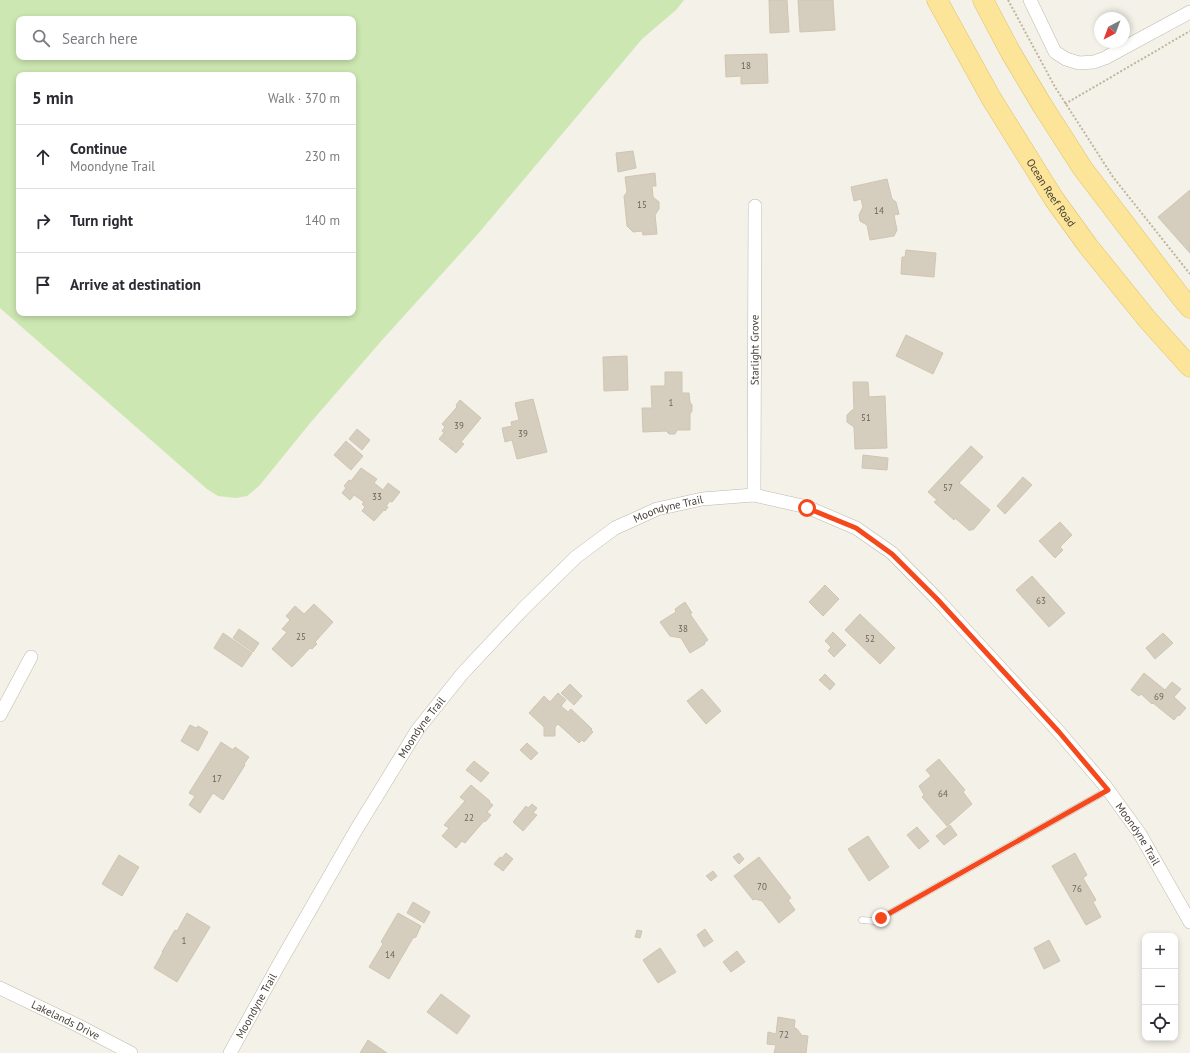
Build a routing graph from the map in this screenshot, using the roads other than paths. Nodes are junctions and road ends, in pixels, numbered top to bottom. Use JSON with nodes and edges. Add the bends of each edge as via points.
{"nodes":[{"id":1,"x":937,"y":0,"type":"edge"},
{"id":2,"x":983,"y":0,"type":"edge"},
{"id":3,"x":1030,"y":0,"type":"edge"},
{"id":4,"x":1190,"y":12,"type":"edge"},
{"id":5,"x":755,"y":206,"type":"dead end"},
{"id":6,"x":1190,"y":308,"type":"edge"},
{"id":7,"x":1190,"y":367,"type":"edge"},
{"id":8,"x":754,"y":495,"type":"junction"},
{"id":9,"x":31,"y":657,"type":"dead end"},
{"id":10,"x":0,"y":715,"type":"edge"},
{"id":11,"x":1108,"y":790,"type":"junction"},
{"id":12,"x":862,"y":920,"type":"dead end"},
{"id":13,"x":1190,"y":922,"type":"edge"},
{"id":14,"x":0,"y":988,"type":"edge"},
{"id":15,"x":131,"y":1053,"type":"edge"},
{"id":16,"x":230,"y":1053,"type":"edge"}],
"edges":[{"from":1,"to":7,"type":"main road","name":"Ocean Reef Road","via":[[991,98],[1054,199],[1147,319]]},
{"from":2,"to":6,"type":"main road","via":[[1011,53],[1083,169]]},
{"from":3,"to":4,"type":"street","via":[[1055,52],[1079,63],[1105,58]]},
{"from":5,"to":8,"type":"street","name":"Starlight Grove"},
{"from":8,"to":11,"type":"street","name":"Moondyne Trail","via":[[807,508],[856,528],[892,554],[1059,732]]},
{"from":8,"to":16,"type":"street","name":"Moondyne Trail","via":[[702,499],[657,509],[615,528],[576,557],[518,614],[462,674],[418,729],[356,830]]},
{"from":9,"to":10,"type":"street"},
{"from":11,"to":12,"type":"lane","via":[[881,918],[874,921]]},
{"from":11,"to":13,"type":"street","name":"Moondyne Trail","via":[[1140,834]]},
{"from":14,"to":15,"type":"street","name":"Lakelands Drive"}]}
